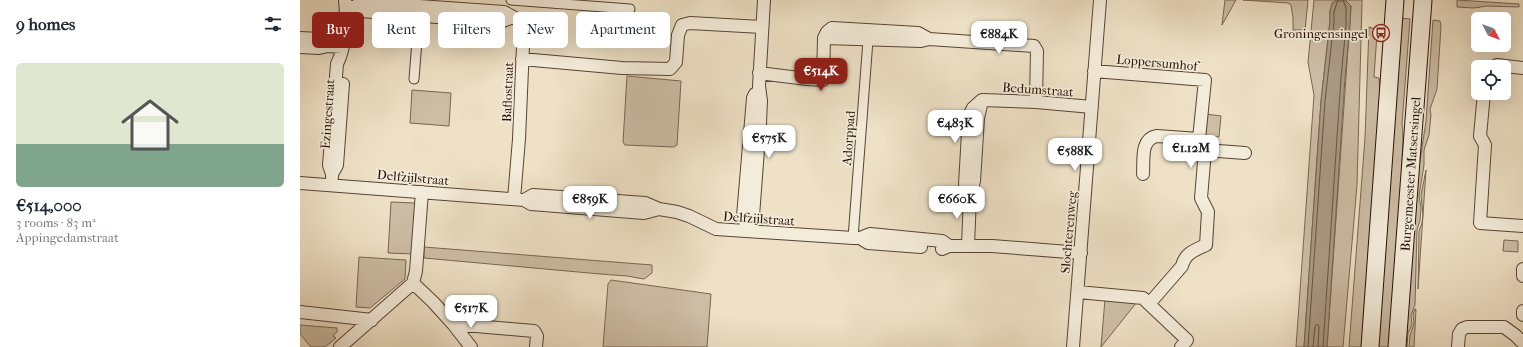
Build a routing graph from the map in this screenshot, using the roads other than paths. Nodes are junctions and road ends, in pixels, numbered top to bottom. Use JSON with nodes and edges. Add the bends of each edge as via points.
{"nodes":[{"id":1,"x":511,"y":0,"type":"edge"},
{"id":2,"x":764,"y":0,"type":"edge"},
{"id":3,"x":1100,"y":0,"type":"edge"},
{"id":4,"x":1396,"y":0,"type":"edge"},
{"id":5,"x":1423,"y":0,"type":"edge"},
{"id":6,"x":348,"y":5,"type":"edge"},
{"id":7,"x":630,"y":10,"type":"dead end"},
{"id":8,"x":376,"y":12,"type":"edge"},
{"id":9,"x":430,"y":16,"type":"edge"},
{"id":10,"x":513,"y":17,"type":"joint"},
{"id":11,"x":762,"y":27,"type":"junction"},
{"id":12,"x":300,"y":38,"type":"edge"},
{"id":13,"x":824,"y":38,"type":"junction"},
{"id":14,"x":312,"y":39,"type":"edge"},
{"id":15,"x":929,"y":39,"type":"junction"},
{"id":16,"x":868,"y":40,"type":"junction"},
{"id":17,"x":300,"y":47,"type":"edge"},
{"id":18,"x":312,"y":48,"type":"edge"},
{"id":19,"x":334,"y":48,"type":"edge"},
{"id":20,"x":417,"y":48,"type":"edge"},
{"id":21,"x":523,"y":48,"type":"edge"},
{"id":22,"x":342,"y":51,"type":"junction"},
{"id":23,"x":522,"y":59,"type":"junction"},
{"id":24,"x":1511,"y":67,"type":"edge"},
{"id":25,"x":1523,"y":68,"type":"edge"},
{"id":26,"x":1094,"y":71,"type":"junction"},
{"id":27,"x":759,"y":73,"type":"junction"},
{"id":28,"x":414,"y":79,"type":"dead end"},
{"id":29,"x":1483,"y":100,"type":"edge"},
{"id":30,"x":1036,"y":102,"type":"junction"},
{"id":31,"x":1092,"y":107,"type":"junction"},
{"id":32,"x":1202,"y":145,"type":"junction"},
{"id":33,"x":1245,"y":153,"type":"dead end"},
{"id":34,"x":1143,"y":174,"type":"dead end"},
{"id":35,"x":332,"y":179,"type":"junction"},
{"id":36,"x":300,"y":183,"type":"edge"},
{"id":37,"x":422,"y":192,"type":"junction"},
{"id":38,"x":519,"y":199,"type":"junction"},
{"id":39,"x":1523,"y":226,"type":"edge"},
{"id":40,"x":747,"y":229,"type":"junction"},
{"id":41,"x":857,"y":238,"type":"junction"},
{"id":42,"x":968,"y":246,"type":"junction"},
{"id":43,"x":1081,"y":253,"type":"junction"},
{"id":44,"x":1523,"y":269,"type":"edge"},
{"id":45,"x":1523,"y":276,"type":"edge"},
{"id":46,"x":413,"y":284,"type":"junction"},
{"id":47,"x":1078,"y":292,"type":"junction"},
{"id":48,"x":1149,"y":304,"type":"junction"},
{"id":49,"x":1523,"y":311,"type":"edge"},
{"id":50,"x":300,"y":312,"type":"edge"},
{"id":51,"x":1523,"y":315,"type":"edge"},
{"id":52,"x":372,"y":320,"type":"junction"},
{"id":53,"x":453,"y":324,"type":"junction"},
{"id":54,"x":1523,"y":343,"type":"edge"},
{"id":55,"x":340,"y":347,"type":"edge"},
{"id":56,"x":471,"y":347,"type":"edge"},
{"id":57,"x":536,"y":347,"type":"edge"},
{"id":58,"x":1073,"y":347,"type":"edge"},
{"id":59,"x":1181,"y":347,"type":"edge"},
{"id":60,"x":1370,"y":347,"type":"edge"},
{"id":61,"x":1397,"y":347,"type":"edge"},
{"id":62,"x":1458,"y":347,"type":"edge"}],
"edges":[{"from":1,"to":7,"type":"street"},
{"from":2,"to":11,"type":"street"},
{"from":3,"to":26,"type":"street","name":"Slochterenweg"},
{"from":4,"to":60,"type":"main road","name":"Burgemeester Matsersingel"},
{"from":5,"to":61,"type":"main road","name":"Burgemeester Matsersingel"},
{"from":6,"to":8,"type":"street","via":[[361,11]]},
{"from":6,"to":10,"type":"street","via":[[362,2],[504,12]]},
{"from":6,"to":22,"type":"street","name":"Ezingestraat"},
{"from":9,"to":10,"type":"street","via":[[488,21],[503,21]]},
{"from":11,"to":23,"type":"street","via":[[690,23],[682,25],[678,35],[676,62],[670,69],[622,68]]},
{"from":11,"to":27,"type":"street"},
{"from":12,"to":14,"type":"street"},
{"from":13,"to":15,"type":"street","via":[[832,28],[918,33]]},
{"from":13,"to":16,"type":"street"},
{"from":13,"to":27,"type":"street","via":[[823,80]]},
{"from":15,"to":16,"type":"street","via":[[922,42]]},
{"from":15,"to":30,"type":"street","via":[[1034,46],[1037,51]]},
{"from":16,"to":41,"type":"street","name":"Adorppad"},
{"from":17,"to":18,"type":"street"},
{"from":19,"to":22,"type":"street"},
{"from":20,"to":28,"type":"street"},
{"from":21,"to":23,"type":"street","name":"Baflostraat"},
{"from":22,"to":35,"type":"street","name":"Ezingestraat","via":[[345,65],[337,165]]},
{"from":23,"to":38,"type":"street","name":"Baflostraat"},
{"from":24,"to":25,"type":"street"},
{"from":26,"to":31,"type":"street","name":"Slochterenweg"},
{"from":26,"to":32,"type":"street","name":"Loppersumhof","via":[[1205,80]]},
{"from":27,"to":40,"type":"street","via":[[761,101],[753,216]]},
{"from":29,"to":39,"type":"street","via":[[1480,136],[1485,145],[1480,223]]},
{"from":30,"to":31,"type":"street","name":"Bedumstraat"},
{"from":30,"to":42,"type":"street","name":"Bedumstraat","via":[[982,100],[969,116],[964,184],[970,196]]},
{"from":31,"to":43,"type":"street","name":"Slochterenweg"},
{"from":32,"to":33,"type":"street"},
{"from":32,"to":34,"type":"street","via":[[1151,137],[1145,146]]},
{"from":32,"to":48,"type":"street","name":"Loppersumhof","via":[[1201,198],[1208,212],[1206,245],[1184,258],[1182,266]]},
{"from":35,"to":36,"type":"street","name":"Delfzijlstraat"},
{"from":35,"to":37,"type":"street","name":"Delfzijlstraat"},
{"from":37,"to":38,"type":"street","name":"Delfzijlstraat"},
{"from":37,"to":46,"type":"street"},
{"from":38,"to":40,"type":"street","name":"Delfzijlstraat","via":[[531,204],[644,212],[659,209],[689,216],[716,230]]},
{"from":40,"to":41,"type":"street","name":"Delfzijlstraat"},
{"from":41,"to":42,"type":"street","name":"Delfzijlstraat","via":[[870,234],[942,241],[949,246]]},
{"from":42,"to":43,"type":"street","name":"Delfzijlstraat"},
{"from":43,"to":47,"type":"street","name":"Slochterenweg"},
{"from":44,"to":45,"type":"street"},
{"from":46,"to":52,"type":"street"},
{"from":46,"to":53,"type":"street"},
{"from":47,"to":48,"type":"street","via":[[1143,298]]},
{"from":47,"to":58,"type":"street","name":"Slochterenweg"},
{"from":48,"to":59,"type":"street","via":[[1188,340]]},
{"from":49,"to":51,"type":"street"},
{"from":50,"to":52,"type":"street"},
{"from":52,"to":55,"type":"street"},
{"from":53,"to":56,"type":"street"},
{"from":53,"to":57,"type":"street","via":[[534,331],[537,336]]},
{"from":54,"to":62,"type":"street","via":[[1504,327],[1467,327],[1459,334]]}]}
